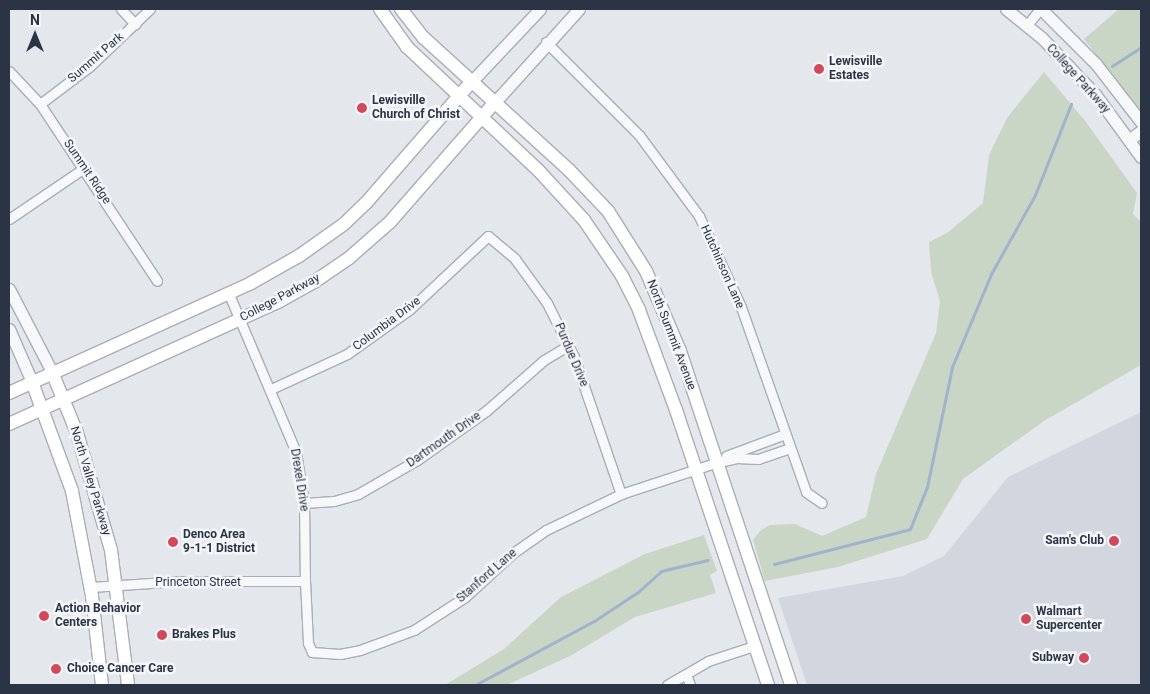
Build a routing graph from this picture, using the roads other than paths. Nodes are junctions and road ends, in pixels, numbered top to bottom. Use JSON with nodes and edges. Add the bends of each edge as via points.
{"nodes":[{"id":1,"x":121,"y":9,"type":"edge"},
{"id":2,"x":150,"y":9,"type":"edge"},
{"id":3,"x":380,"y":9,"type":"edge"},
{"id":4,"x":401,"y":9,"type":"edge"},
{"id":5,"x":540,"y":9,"type":"edge"},
{"id":6,"x":578,"y":9,"type":"edge"},
{"id":7,"x":1006,"y":9,"type":"edge"},
{"id":8,"x":1041,"y":9,"type":"edge"},
{"id":9,"x":135,"y":24,"type":"junction"},
{"id":10,"x":1027,"y":26,"type":"junction"},
{"id":11,"x":546,"y":42,"type":"junction"},
{"id":12,"x":9,"y":71,"type":"edge"},
{"id":13,"x":471,"y":82,"type":"junction"},
{"id":14,"x":458,"y":98,"type":"junction"},
{"id":15,"x":494,"y":103,"type":"junction"},
{"id":16,"x":40,"y":104,"type":"junction"},
{"id":17,"x":481,"y":118,"type":"junction"},
{"id":18,"x":1141,"y":122,"type":"edge"},
{"id":19,"x":1141,"y":131,"type":"edge"},
{"id":20,"x":1130,"y":140,"type":"junction"},
{"id":21,"x":1141,"y":157,"type":"edge"},
{"id":22,"x":84,"y":168,"type":"junction"},
{"id":23,"x":9,"y":219,"type":"edge"},
{"id":24,"x":488,"y":236,"type":"joint"},
{"id":25,"x":157,"y":281,"type":"dead end"},
{"id":26,"x":9,"y":289,"type":"edge"},
{"id":27,"x":228,"y":292,"type":"junction"},
{"id":28,"x":240,"y":319,"type":"junction"},
{"id":29,"x":9,"y":329,"type":"edge"},
{"id":30,"x":569,"y":345,"type":"junction"},
{"id":31,"x":52,"y":372,"type":"junction"},
{"id":32,"x":32,"y":382,"type":"junction"},
{"id":33,"x":271,"y":389,"type":"junction"},
{"id":34,"x":9,"y":392,"type":"edge"},
{"id":35,"x":62,"y":398,"type":"junction"},
{"id":36,"x":41,"y":408,"type":"junction"},
{"id":37,"x":9,"y":424,"type":"edge"},
{"id":38,"x":785,"y":434,"type":"junction"},
{"id":39,"x":790,"y":448,"type":"junction"},
{"id":40,"x":715,"y":463,"type":"junction"},
{"id":41,"x":696,"y":469,"type":"junction"},
{"id":42,"x":621,"y":494,"type":"junction"},
{"id":43,"x":304,"y":503,"type":"junction"},
{"id":44,"x":822,"y":503,"type":"dead end"},
{"id":45,"x":305,"y":581,"type":"junction"},
{"id":46,"x":116,"y":585,"type":"junction"},
{"id":47,"x":90,"y":587,"type":"junction"},
{"id":48,"x":771,"y":626,"type":"junction"},
{"id":49,"x":754,"y":646,"type":"junction"},
{"id":50,"x":312,"y":652,"type":"joint"},
{"id":51,"x":686,"y":674,"type":"junction"},
{"id":52,"x":102,"y":685,"type":"edge"},
{"id":53,"x":128,"y":685,"type":"edge"},
{"id":54,"x":667,"y":685,"type":"edge"},
{"id":55,"x":690,"y":685,"type":"edge"},
{"id":56,"x":768,"y":685,"type":"edge"},
{"id":57,"x":791,"y":685,"type":"edge"}],
"edges":[{"from":1,"to":9,"type":"street"},
{"from":2,"to":9,"type":"street","name":"Summit Park"},
{"from":3,"to":14,"type":"main road","name":"North Summit Avenue","via":[[408,47]]},
{"from":4,"to":13,"type":"main road","name":"North Summit Avenue","via":[[424,38]]},
{"from":5,"to":13,"type":"street"},
{"from":6,"to":11,"type":"street","name":"College Parkway"},
{"from":7,"to":10,"type":"street","name":"College Parkway"},
{"from":8,"to":10,"type":"street"},
{"from":8,"to":18,"type":"street","name":"College Parkway","via":[[1096,64]]},
{"from":9,"to":16,"type":"street","name":"Summit Park","via":[[89,67]]},
{"from":10,"to":20,"type":"street","name":"College Parkway","via":[[1095,94]]},
{"from":11,"to":15,"type":"street","name":"College Parkway"},
{"from":11,"to":38,"type":"street","name":"Hutchinson Lane","via":[[639,135],[699,216],[741,307]]},
{"from":12,"to":16,"type":"street","name":"Summit Ridge"},
{"from":13,"to":14,"type":"main road"},
{"from":13,"to":15,"type":"main road","name":"North Summit Avenue"},
{"from":14,"to":17,"type":"main road","name":"North Summit Avenue"},
{"from":14,"to":27,"type":"main road","via":[[344,224],[275,271]]},
{"from":15,"to":17,"type":"main road","name":"College Parkway"},
{"from":15,"to":40,"type":"main road","name":"North Summit Avenue","via":[[569,170],[623,232],[660,301],[680,351]]},
{"from":16,"to":22,"type":"street","name":"Summit Ridge"},
{"from":17,"to":28,"type":"main road","name":"College Parkway","via":[[390,222],[349,258],[314,282]]},
{"from":17,"to":41,"type":"main road","name":"North Summit Avenue","via":[[539,171],[584,220],[622,276],[639,310]]},
{"from":19,"to":20,"type":"street"},
{"from":20,"to":21,"type":"street","name":"College Parkway"},
{"from":22,"to":23,"type":"street"},
{"from":22,"to":25,"type":"street","name":"Summit Ridge"},
{"from":24,"to":30,"type":"street","name":"Purdue Drive","via":[[520,266],[547,303]]},
{"from":24,"to":33,"type":"street","name":"Columbia Drive","via":[[410,309],[355,348],[312,373]]},
{"from":26,"to":31,"type":"street","name":"North Valley Parkway"},
{"from":27,"to":28,"type":"street","name":"Drexel Drive"},
{"from":27,"to":31,"type":"main road"},
{"from":28,"to":33,"type":"street","name":"Drexel Drive"},
{"from":28,"to":35,"type":"main road","name":"College Parkway"},
{"from":29,"to":32,"type":"street","name":"North Valley Parkway"},
{"from":30,"to":42,"type":"street","name":"Purdue Drive"},
{"from":30,"to":43,"type":"street","name":"Dartmouth Drive","via":[[544,360],[452,437],[409,465],[358,494],[334,501]]},
{"from":31,"to":32,"type":"main road"},
{"from":31,"to":35,"type":"main road","name":"North Valley Parkway"},
{"from":32,"to":34,"type":"main road"},
{"from":32,"to":36,"type":"main road","name":"North Valley Parkway"},
{"from":33,"to":43,"type":"street","name":"Drexel Drive","via":[[294,444]]},
{"from":35,"to":36,"type":"main road","name":"College Parkway"},
{"from":35,"to":46,"type":"main road","name":"North Valley Parkway","via":[[77,433],[102,518]]},
{"from":36,"to":37,"type":"main road","name":"College Parkway"},
{"from":36,"to":47,"type":"main road","name":"North Valley Parkway","via":[[72,491]]},
{"from":38,"to":39,"type":"street","name":"Hutchinson Lane"},
{"from":38,"to":40,"type":"street","name":"Stanford Lane","via":[[730,454]]},
{"from":39,"to":40,"type":"street","name":"Stanford Lane","via":[[758,459],[737,458]]},
{"from":39,"to":44,"type":"street","name":"Hutchinson Lane","via":[[806,492]]},
{"from":40,"to":41,"type":"street","name":"Stanford Lane"},
{"from":40,"to":48,"type":"main road","name":"North Summit Avenue"},
{"from":41,"to":42,"type":"street","name":"Stanford Lane"},
{"from":41,"to":49,"type":"main road","name":"North Summit Avenue"},
{"from":42,"to":50,"type":"street","name":"Stanford Lane","via":[[546,530],[513,553],[465,597],[414,630],[360,650],[340,654]]},
{"from":43,"to":45,"type":"street","name":"Drexel Drive"},
{"from":45,"to":46,"type":"street","name":"Princeton Street","via":[[181,581]]},
{"from":45,"to":50,"type":"street","name":"Drexel Drive","via":[[308,643]]},
{"from":46,"to":47,"type":"street","name":"Princeton Street"},
{"from":46,"to":53,"type":"main road","name":"North Valley Parkway"},
{"from":47,"to":52,"type":"main road","name":"North Valley Parkway"},
{"from":48,"to":49,"type":"main road"},
{"from":48,"to":57,"type":"main road","name":"North Summit Avenue"},
{"from":49,"to":51,"type":"street","via":[[718,657]]},
{"from":49,"to":56,"type":"main road","name":"North Summit Avenue"},
{"from":51,"to":54,"type":"street"},
{"from":51,"to":55,"type":"street"}]}
